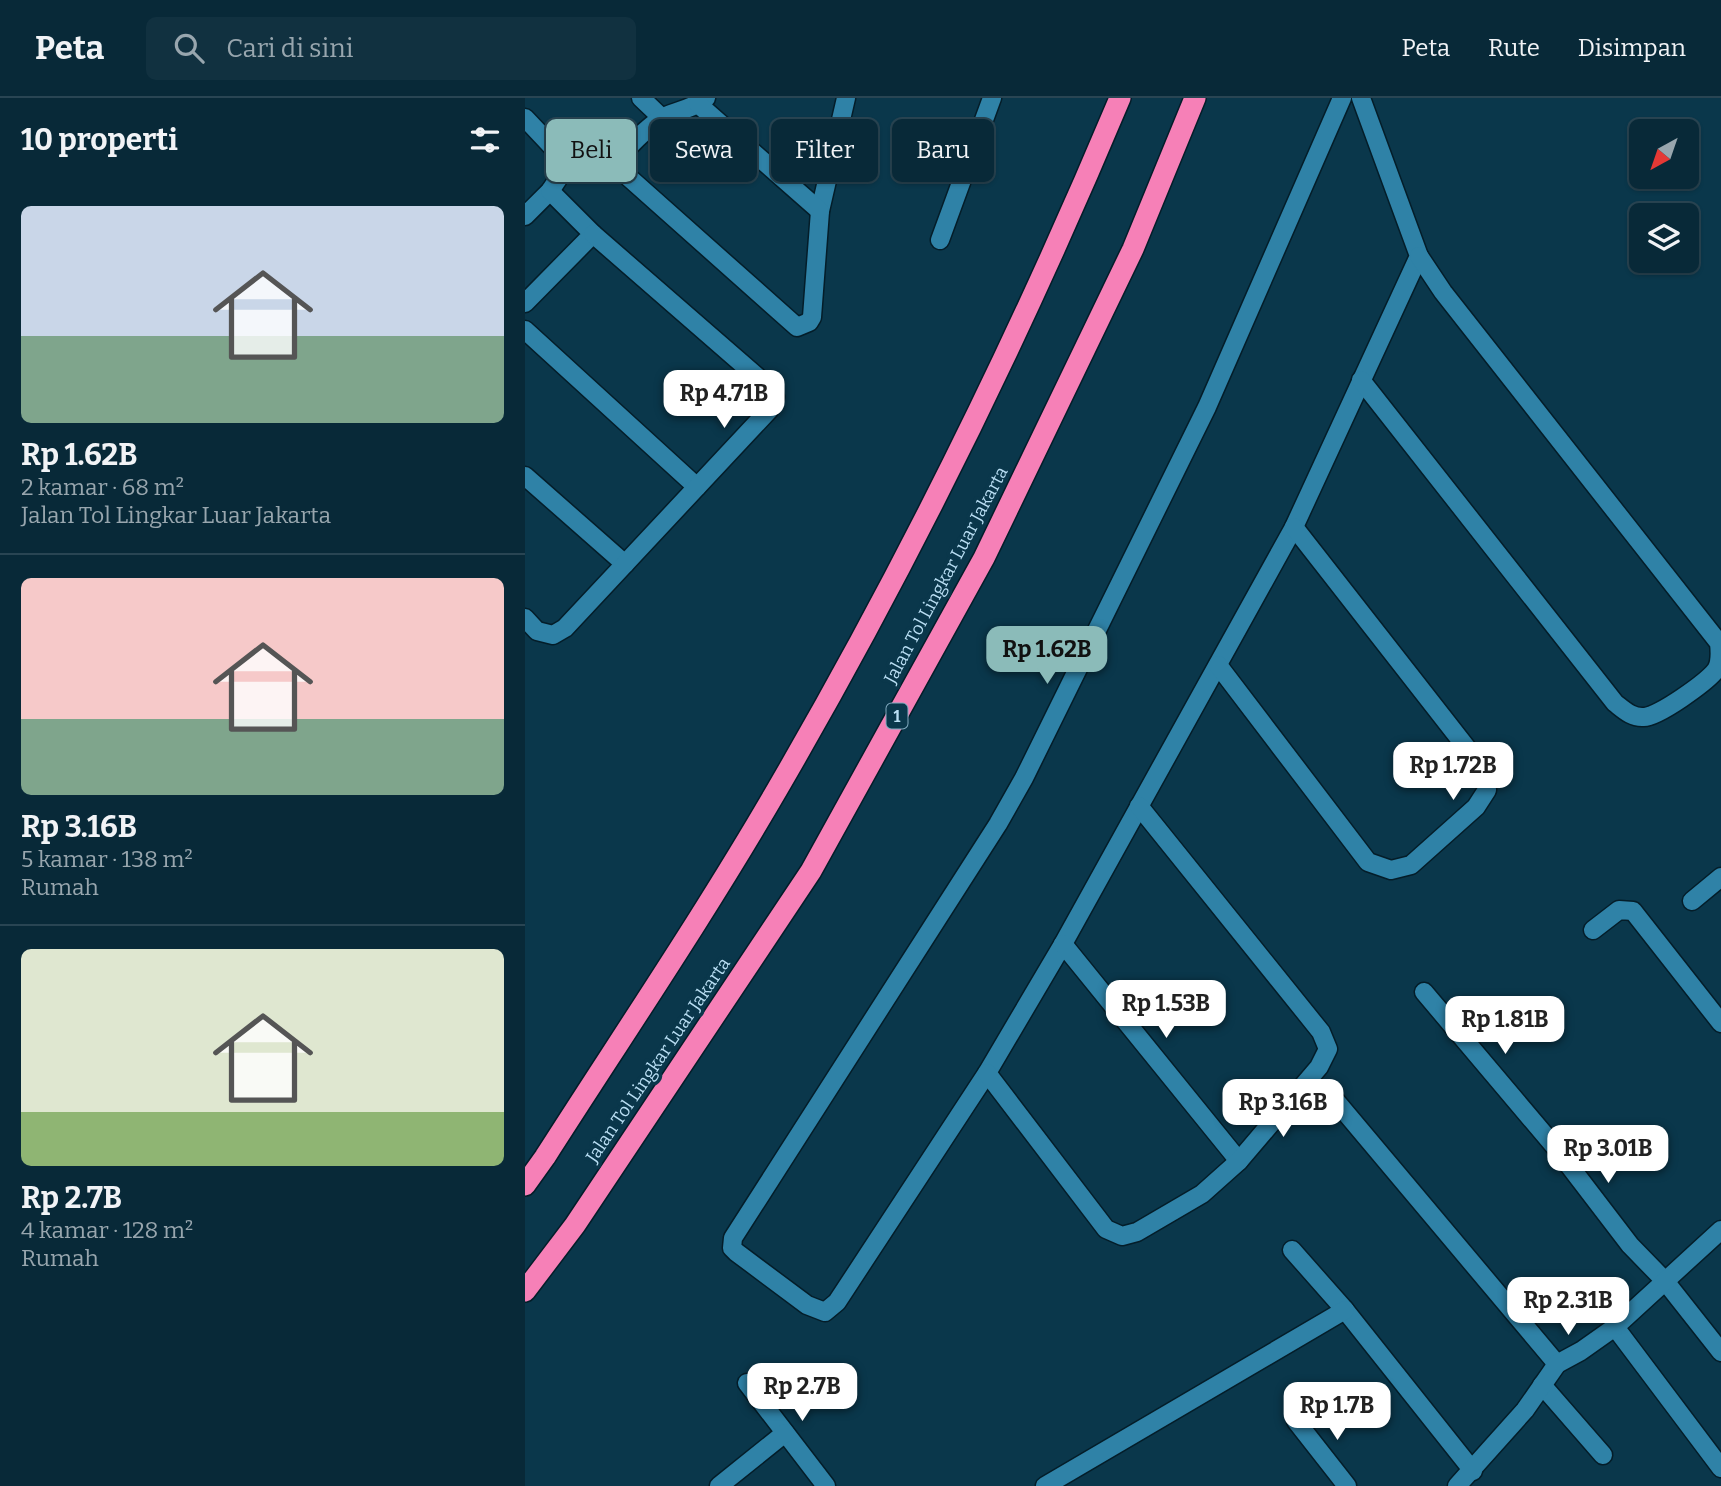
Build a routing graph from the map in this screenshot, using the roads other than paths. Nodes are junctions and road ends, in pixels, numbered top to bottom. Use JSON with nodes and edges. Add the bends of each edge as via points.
{"nodes":[{"id":1,"x":641,"y":98,"type":"edge"},
{"id":2,"x":846,"y":98,"type":"edge"},
{"id":3,"x":992,"y":98,"type":"edge"},
{"id":4,"x":1120,"y":98,"type":"edge"},
{"id":5,"x":1195,"y":98,"type":"edge"},
{"id":6,"x":1342,"y":98,"type":"edge"},
{"id":7,"x":1361,"y":98,"type":"edge"},
{"id":8,"x":702,"y":101,"type":"edge"},
{"id":9,"x":525,"y":118,"type":"edge"},
{"id":10,"x":662,"y":118,"type":"junction"},
{"id":11,"x":549,"y":191,"type":"junction"},
{"id":12,"x":820,"y":211,"type":"junction"},
{"id":13,"x":525,"y":216,"type":"edge"},
{"id":14,"x":593,"y":234,"type":"junction"},
{"id":15,"x":940,"y":240,"type":"dead end"},
{"id":16,"x":1419,"y":256,"type":"junction"},
{"id":17,"x":525,"y":303,"type":"edge"},
{"id":18,"x":525,"y":330,"type":"edge"},
{"id":19,"x":1361,"y":380,"type":"junction"},
{"id":20,"x":525,"y":476,"type":"edge"},
{"id":21,"x":697,"y":487,"type":"junction"},
{"id":22,"x":1294,"y":527,"type":"junction"},
{"id":23,"x":625,"y":564,"type":"junction"},
{"id":24,"x":525,"y":618,"type":"edge"},
{"id":25,"x":1218,"y":665,"type":"junction"},
{"id":26,"x":1139,"y":806,"type":"junction"},
{"id":27,"x":1721,"y":877,"type":"edge"},
{"id":28,"x":1692,"y":901,"type":"dead end"},
{"id":29,"x":1593,"y":930,"type":"dead end"},
{"id":30,"x":1063,"y":944,"type":"junction"},
{"id":31,"x":1424,"y":992,"type":"dead end"},
{"id":32,"x":1721,"y":1023,"type":"edge"},
{"id":33,"x":987,"y":1073,"type":"junction"},
{"id":34,"x":1330,"y":1094,"type":"dead end"},
{"id":35,"x":1240,"y":1161,"type":"junction"},
{"id":36,"x":525,"y":1185,"type":"edge"},
{"id":37,"x":1721,"y":1230,"type":"edge"},
{"id":38,"x":1292,"y":1250,"type":"dead end"},
{"id":39,"x":1665,"y":1281,"type":"junction"},
{"id":40,"x":525,"y":1291,"type":"edge"},
{"id":41,"x":1345,"y":1310,"type":"junction"},
{"id":42,"x":1615,"y":1326,"type":"junction"},
{"id":43,"x":1721,"y":1352,"type":"edge"},
{"id":44,"x":1557,"y":1364,"type":"junction"},
{"id":45,"x":747,"y":1383,"type":"dead end"},
{"id":46,"x":1542,"y":1385,"type":"junction"},
{"id":47,"x":1296,"y":1421,"type":"dead end"},
{"id":48,"x":785,"y":1433,"type":"junction"},
{"id":49,"x":1603,"y":1455,"type":"dead end"},
{"id":50,"x":1721,"y":1468,"type":"edge"},
{"id":51,"x":1473,"y":1471,"type":"junction"},
{"id":52,"x":719,"y":1486,"type":"edge"},
{"id":53,"x":826,"y":1486,"type":"edge"},
{"id":54,"x":1045,"y":1486,"type":"edge"},
{"id":55,"x":1347,"y":1486,"type":"edge"},
{"id":56,"x":1457,"y":1486,"type":"edge"}],
"edges":[{"from":1,"to":10,"type":"street"},
{"from":2,"to":12,"type":"street"},
{"from":3,"to":15,"type":"street"},
{"from":4,"to":36,"type":"highway","via":[[962,444],[867,629],[778,789]]},
{"from":5,"to":40,"type":"highway","name":"Jalan Tol Lingkar Luar Jakarta","number":"1","via":[[1133,248],[984,558],[811,871],[575,1225]]},
{"from":6,"to":33,"type":"street","via":[[1207,407],[1024,778],[733,1238],[732,1248],[807,1305],[825,1312],[837,1302]]},
{"from":7,"to":16,"type":"street"},
{"from":8,"to":10,"type":"street"},
{"from":8,"to":12,"type":"street"},
{"from":9,"to":11,"type":"street","via":[[560,155],[558,179]]},
{"from":10,"to":12,"type":"street","via":[[619,157],[616,166],[797,327],[812,317]]},
{"from":11,"to":13,"type":"street"},
{"from":11,"to":14,"type":"street"},
{"from":14,"to":17,"type":"street"},
{"from":14,"to":21,"type":"street","via":[[775,397],[769,410]]},
{"from":16,"to":19,"type":"street"},
{"from":16,"to":19,"type":"street","via":[[1719,643],[1718,668],[1658,713],[1644,718],[1629,715]]},
{"from":18,"to":21,"type":"street"},
{"from":19,"to":22,"type":"street"},
{"from":20,"to":23,"type":"street"},
{"from":21,"to":23,"type":"street"},
{"from":22,"to":25,"type":"street"},
{"from":22,"to":25,"type":"street","via":[[1484,770],[1487,790],[1476,807],[1412,865],[1391,870],[1369,862]]},
{"from":23,"to":24,"type":"street","via":[[565,628],[552,635],[537,631]]},
{"from":25,"to":26,"type":"street"},
{"from":26,"to":30,"type":"street"},
{"from":26,"to":35,"type":"street","via":[[1321,1032],[1328,1049],[1319,1067]]},
{"from":27,"to":28,"type":"street"},
{"from":29,"to":32,"type":"street","via":[[1619,909],[1633,911]]},
{"from":30,"to":33,"type":"street"},
{"from":30,"to":35,"type":"street"},
{"from":31,"to":39,"type":"street","via":[[1555,1147],[1630,1245]]},
{"from":33,"to":35,"type":"street","via":[[1106,1229],[1122,1236],[1202,1194]]},
{"from":34,"to":44,"type":"street"},
{"from":37,"to":39,"type":"street"},
{"from":38,"to":41,"type":"street"},
{"from":39,"to":42,"type":"street"},
{"from":39,"to":43,"type":"street"},
{"from":41,"to":51,"type":"street"},
{"from":41,"to":54,"type":"street"},
{"from":42,"to":44,"type":"street"},
{"from":42,"to":50,"type":"street"},
{"from":44,"to":46,"type":"street"},
{"from":45,"to":48,"type":"street"},
{"from":46,"to":49,"type":"street"},
{"from":46,"to":51,"type":"street"},
{"from":47,"to":55,"type":"street"},
{"from":48,"to":52,"type":"street"},
{"from":48,"to":53,"type":"street"},
{"from":51,"to":56,"type":"street"}]}
